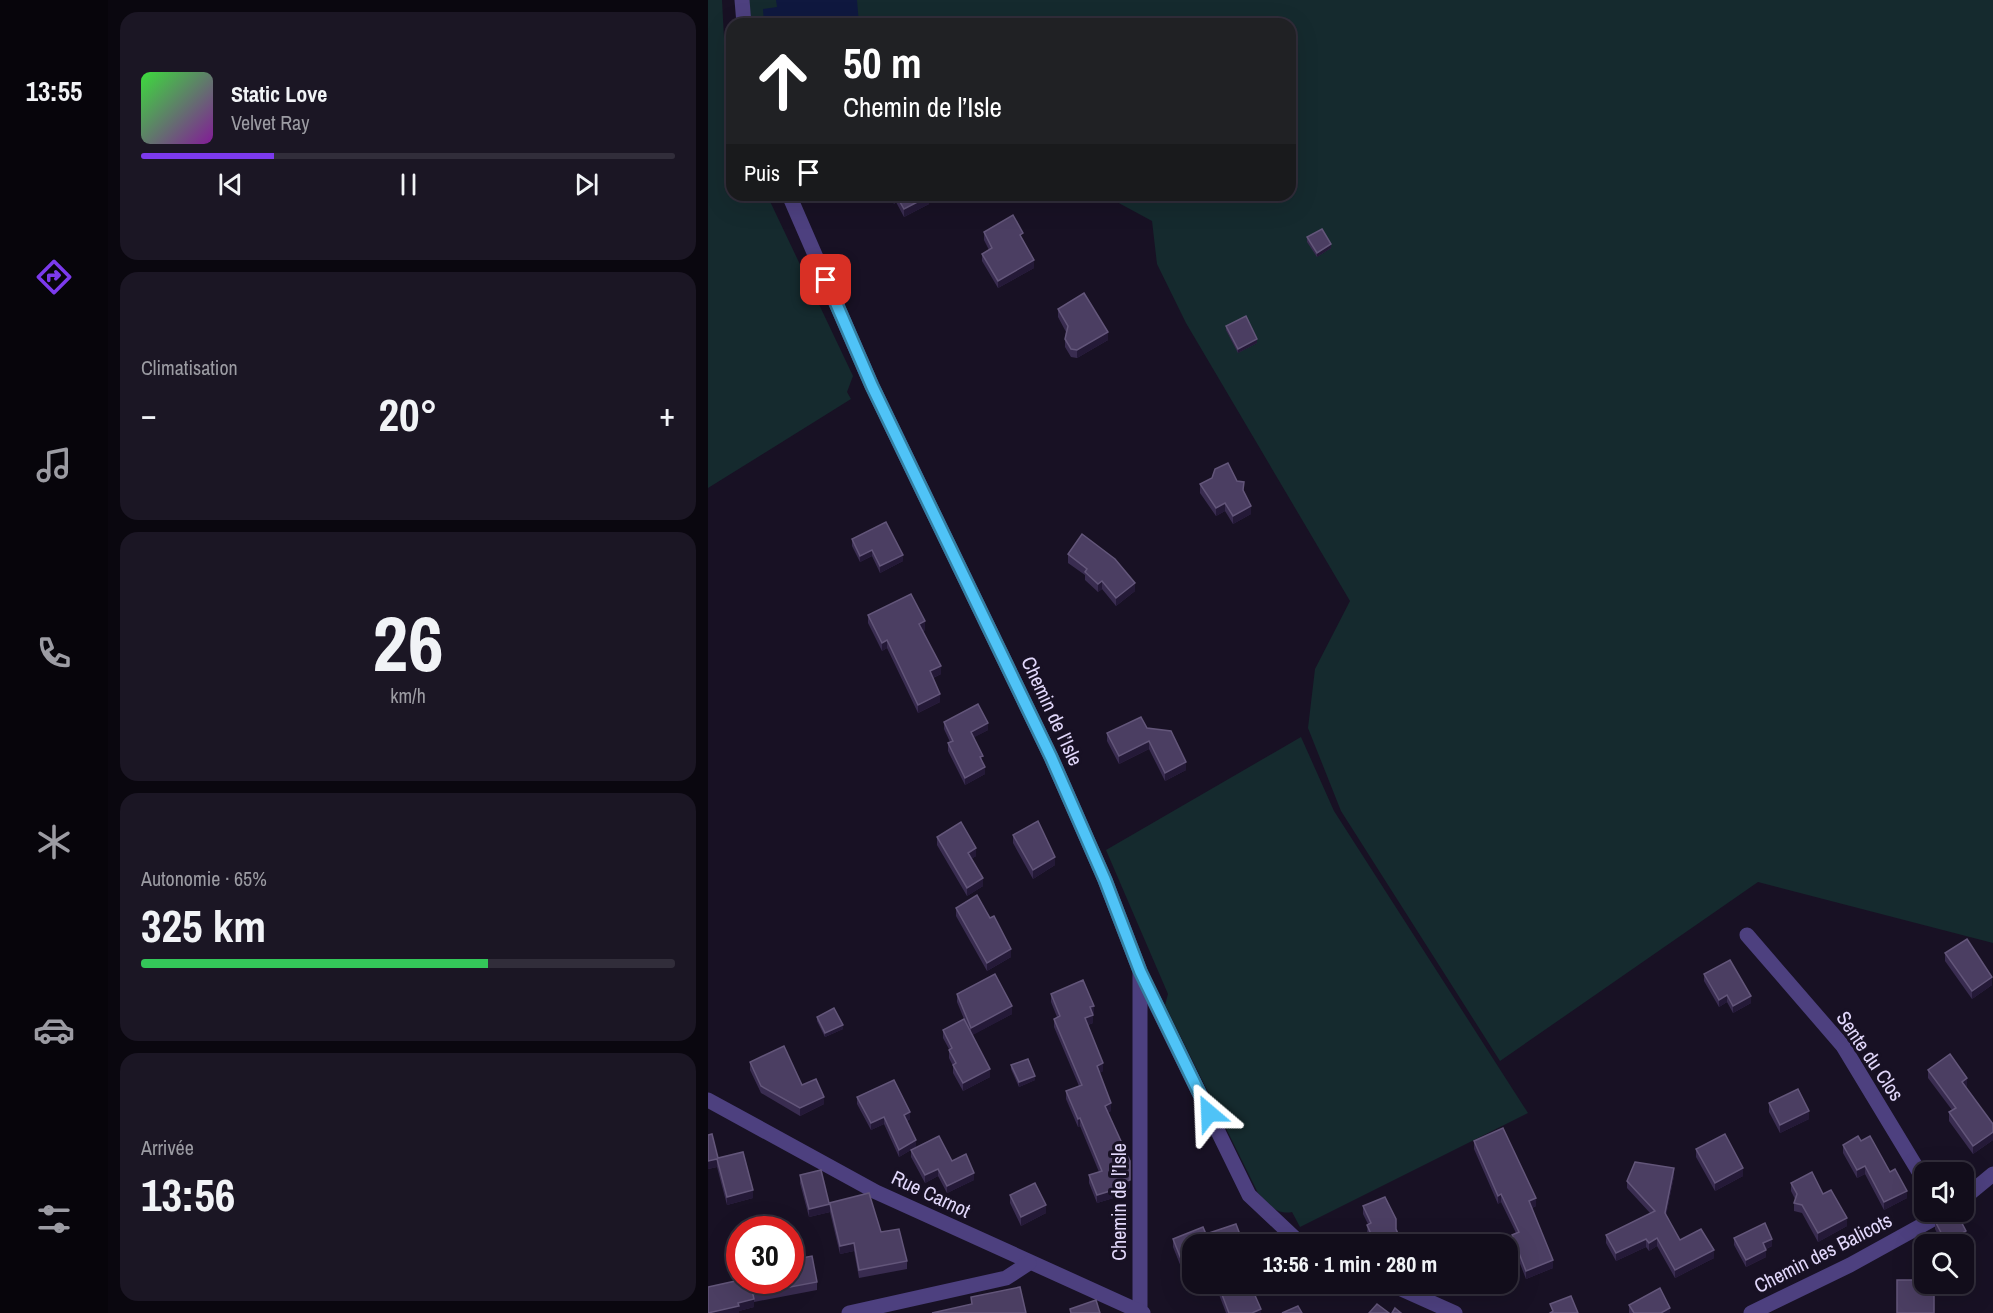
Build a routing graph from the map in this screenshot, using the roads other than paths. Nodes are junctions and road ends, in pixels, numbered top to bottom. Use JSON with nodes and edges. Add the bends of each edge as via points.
{"nodes":[{"id":1,"x":742,"y":0,"type":"edge"},
{"id":2,"x":744,"y":18,"type":"edge"},
{"id":3,"x":792,"y":201,"type":"edge"},
{"id":4,"x":1747,"y":935,"type":"dead end"},
{"id":5,"x":1140,"y":971,"type":"junction"},
{"id":6,"x":708,"y":1100,"type":"edge"},
{"id":7,"x":1914,"y":1163,"type":"edge"},
{"id":8,"x":1993,"y":1174,"type":"edge"},
{"id":9,"x":1974,"y":1190,"type":"edge"},
{"id":10,"x":1927,"y":1222,"type":"edge"},
{"id":11,"x":1290,"y":1234,"type":"edge"},
{"id":12,"x":1029,"y":1263,"type":"junction"},
{"id":13,"x":1412,"y":1294,"type":"edge"},
{"id":14,"x":849,"y":1313,"type":"edge"},
{"id":15,"x":1141,"y":1313,"type":"edge"},
{"id":16,"x":1455,"y":1313,"type":"edge"},
{"id":17,"x":1751,"y":1313,"type":"edge"}],
"edges":[{"from":1,"to":2,"type":"street"},
{"from":3,"to":5,"type":"street","name":"Chemin de l’Isle","via":[[872,386],[1051,757]]},
{"from":4,"to":7,"type":"street","name":"Sente du Clos","via":[[1843,1046]]},
{"from":5,"to":11,"type":"street","via":[[1249,1195]]},
{"from":5,"to":15,"type":"street","name":"Chemin de l’Isle"},
{"from":6,"to":12,"type":"street","name":"Rue Carnot","via":[[876,1192]]},
{"from":8,"to":9,"type":"street"},
{"from":10,"to":17,"type":"street","name":"Chemin des Balicots"},
{"from":12,"to":14,"type":"street","via":[[1006,1278]]},
{"from":12,"to":15,"type":"street","name":"Rue Carnot"},
{"from":13,"to":16,"type":"street"}]}
